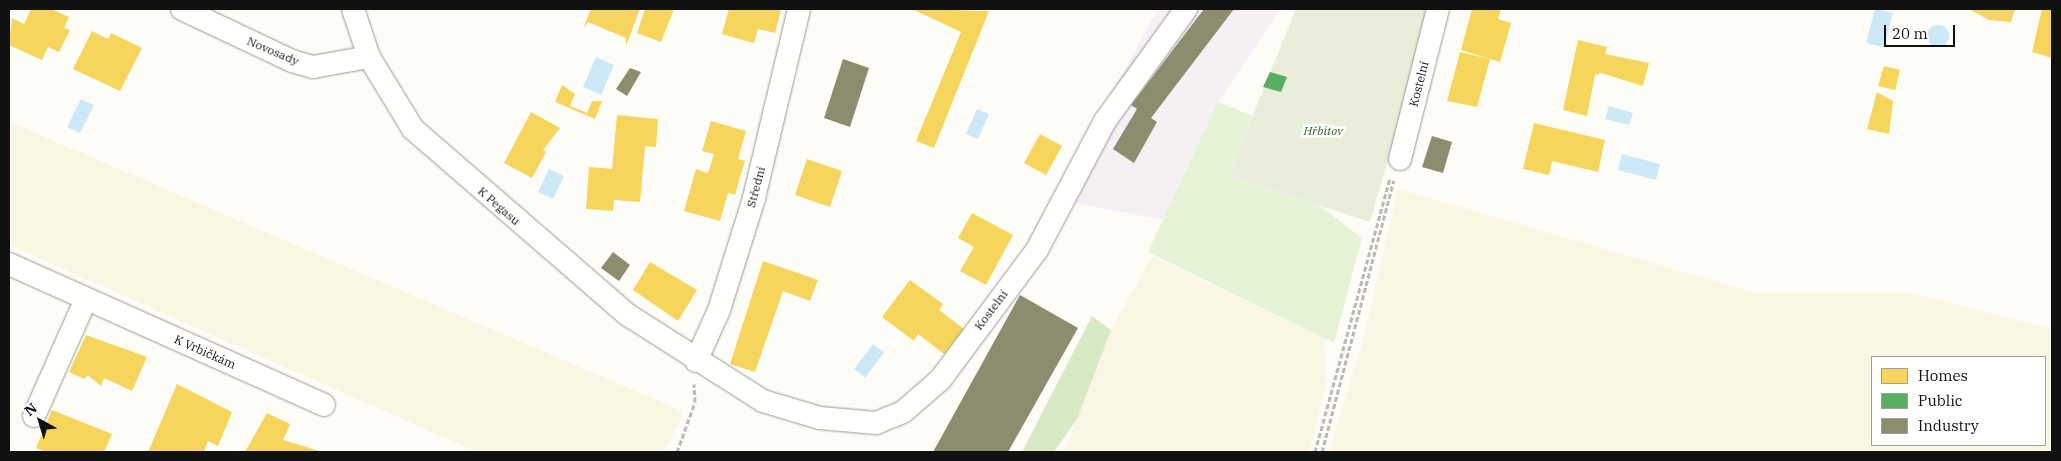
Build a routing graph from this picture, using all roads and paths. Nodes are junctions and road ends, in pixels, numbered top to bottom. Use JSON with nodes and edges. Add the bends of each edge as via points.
{"nodes":[{"id":1,"x":182,"y":9,"type":"edge"},
{"id":2,"x":353,"y":9,"type":"edge"},
{"id":3,"x":799,"y":9,"type":"edge"},
{"id":4,"x":1186,"y":9,"type":"edge"},
{"id":5,"x":1438,"y":9,"type":"edge"},
{"id":6,"x":369,"y":57,"type":"junction"},
{"id":7,"x":1400,"y":159,"type":"junction"},
{"id":8,"x":9,"y":264,"type":"edge"},
{"id":9,"x":86,"y":299,"type":"junction"},
{"id":10,"x":696,"y":361,"type":"junction"},
{"id":11,"x":324,"y":405,"type":"dead end"},
{"id":12,"x":34,"y":416,"type":"dead end"},
{"id":13,"x":677,"y":452,"type":"edge"},
{"id":14,"x":1315,"y":452,"type":"edge"},
{"id":15,"x":1322,"y":452,"type":"edge"}],
"edges":[{"from":1,"to":6,"type":"street","name":"Novosady","via":[[292,61],[313,66]]},
{"from":2,"to":6,"type":"street","name":"K Pegasu"},
{"from":3,"to":10,"type":"street","name":"Střední","via":[[754,198],[719,310]]},
{"from":4,"to":10,"type":"street","name":"Kostelní","via":[[1105,121],[1037,250],[940,380],[903,412],[876,423],[820,418],[763,401]]},
{"from":5,"to":7,"type":"street","name":"Kostelní"},
{"from":6,"to":10,"type":"street","name":"K Pegasu","via":[[397,107],[433,149],[576,274],[654,335]]},
{"from":7,"to":14,"type":"path","via":[[1378,209]]},
{"from":7,"to":15,"type":"path"},
{"from":8,"to":9,"type":"street","name":"K Vrbičkám"},
{"from":9,"to":11,"type":"street","name":"K Vrbičkám"},
{"from":9,"to":12,"type":"street"},
{"from":10,"to":13,"type":"path","via":[[696,402]]}]}
